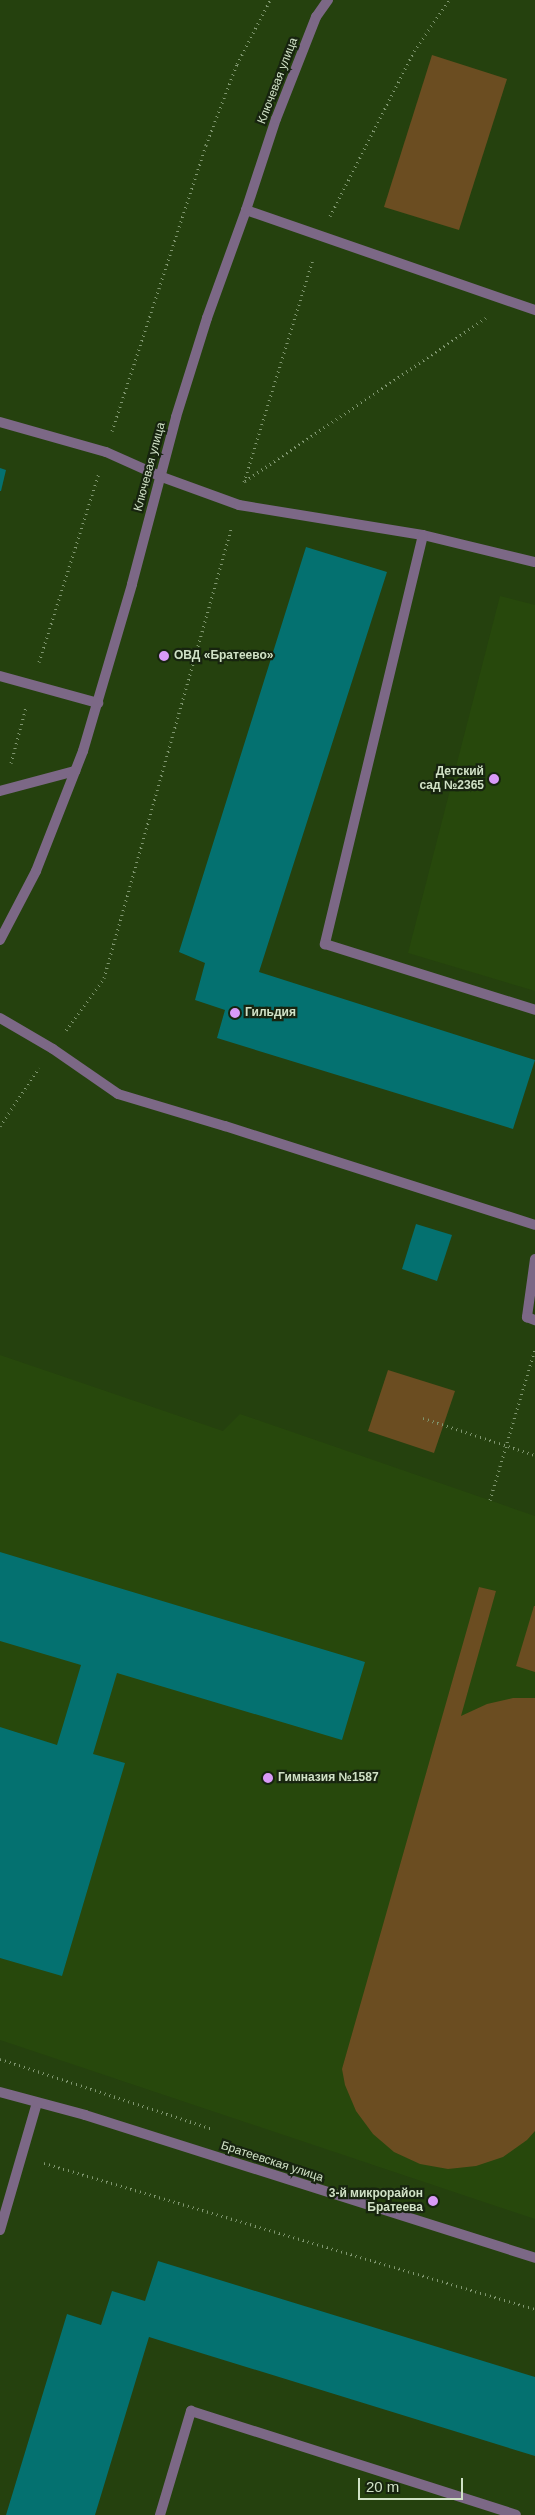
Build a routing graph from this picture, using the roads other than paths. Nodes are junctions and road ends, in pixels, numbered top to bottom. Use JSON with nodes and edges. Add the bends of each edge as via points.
{"nodes":[{"id":1,"x":328,"y":0,"type":"edge"},
{"id":2,"x":246,"y":210,"type":"junction"},
{"id":3,"x":535,"y":310,"type":"edge"},
{"id":4,"x":0,"y":422,"type":"edge"},
{"id":5,"x":162,"y":477,"type":"junction"},
{"id":6,"x":423,"y":535,"type":"junction"},
{"id":7,"x":535,"y":562,"type":"edge"},
{"id":8,"x":0,"y":676,"type":"edge"},
{"id":9,"x":98,"y":703,"type":"junction"},
{"id":10,"x":75,"y":771,"type":"junction"},
{"id":11,"x":3,"y":790,"type":"edge"},
{"id":12,"x":0,"y":940,"type":"edge"},
{"id":13,"x":535,"y":1010,"type":"edge"},
{"id":14,"x":0,"y":1018,"type":"edge"},
{"id":15,"x":535,"y":1226,"type":"edge"},
{"id":16,"x":535,"y":1259,"type":"edge"},
{"id":17,"x":535,"y":1320,"type":"edge"},
{"id":18,"x":0,"y":2092,"type":"edge"},
{"id":19,"x":38,"y":2103,"type":"junction"},
{"id":20,"x":0,"y":2230,"type":"edge"},
{"id":21,"x":535,"y":2258,"type":"edge"},
{"id":22,"x":160,"y":2515,"type":"edge"},
{"id":23,"x":516,"y":2515,"type":"edge"}],
"edges":[{"from":1,"to":2,"type":"street","name":"Ключевая улица","via":[[316,17],[276,119]]},
{"from":2,"to":3,"type":"street"},
{"from":2,"to":5,"type":"street","name":"Ключевая улица","via":[[207,318],[176,417]]},
{"from":4,"to":5,"type":"street","via":[[106,452]]},
{"from":5,"to":6,"type":"street","via":[[239,504]]},
{"from":5,"to":9,"type":"street","name":"Ключевая улица"},
{"from":6,"to":7,"type":"street"},
{"from":6,"to":13,"type":"street","via":[[325,944]]},
{"from":8,"to":9,"type":"street"},
{"from":9,"to":10,"type":"street","name":"Ключевая улица"},
{"from":10,"to":11,"type":"street"},
{"from":10,"to":12,"type":"street","name":"Ключевая улица","via":[[36,871]]},
{"from":14,"to":15,"type":"street","via":[[53,1049],[118,1094]]},
{"from":16,"to":17,"type":"street","via":[[527,1317]]},
{"from":18,"to":19,"type":"street","name":"Братеевская улица"},
{"from":19,"to":20,"type":"street"},
{"from":19,"to":21,"type":"street","name":"Братеевская улица","via":[[85,2115]]},
{"from":22,"to":23,"type":"street","via":[[192,2410]]}]}
